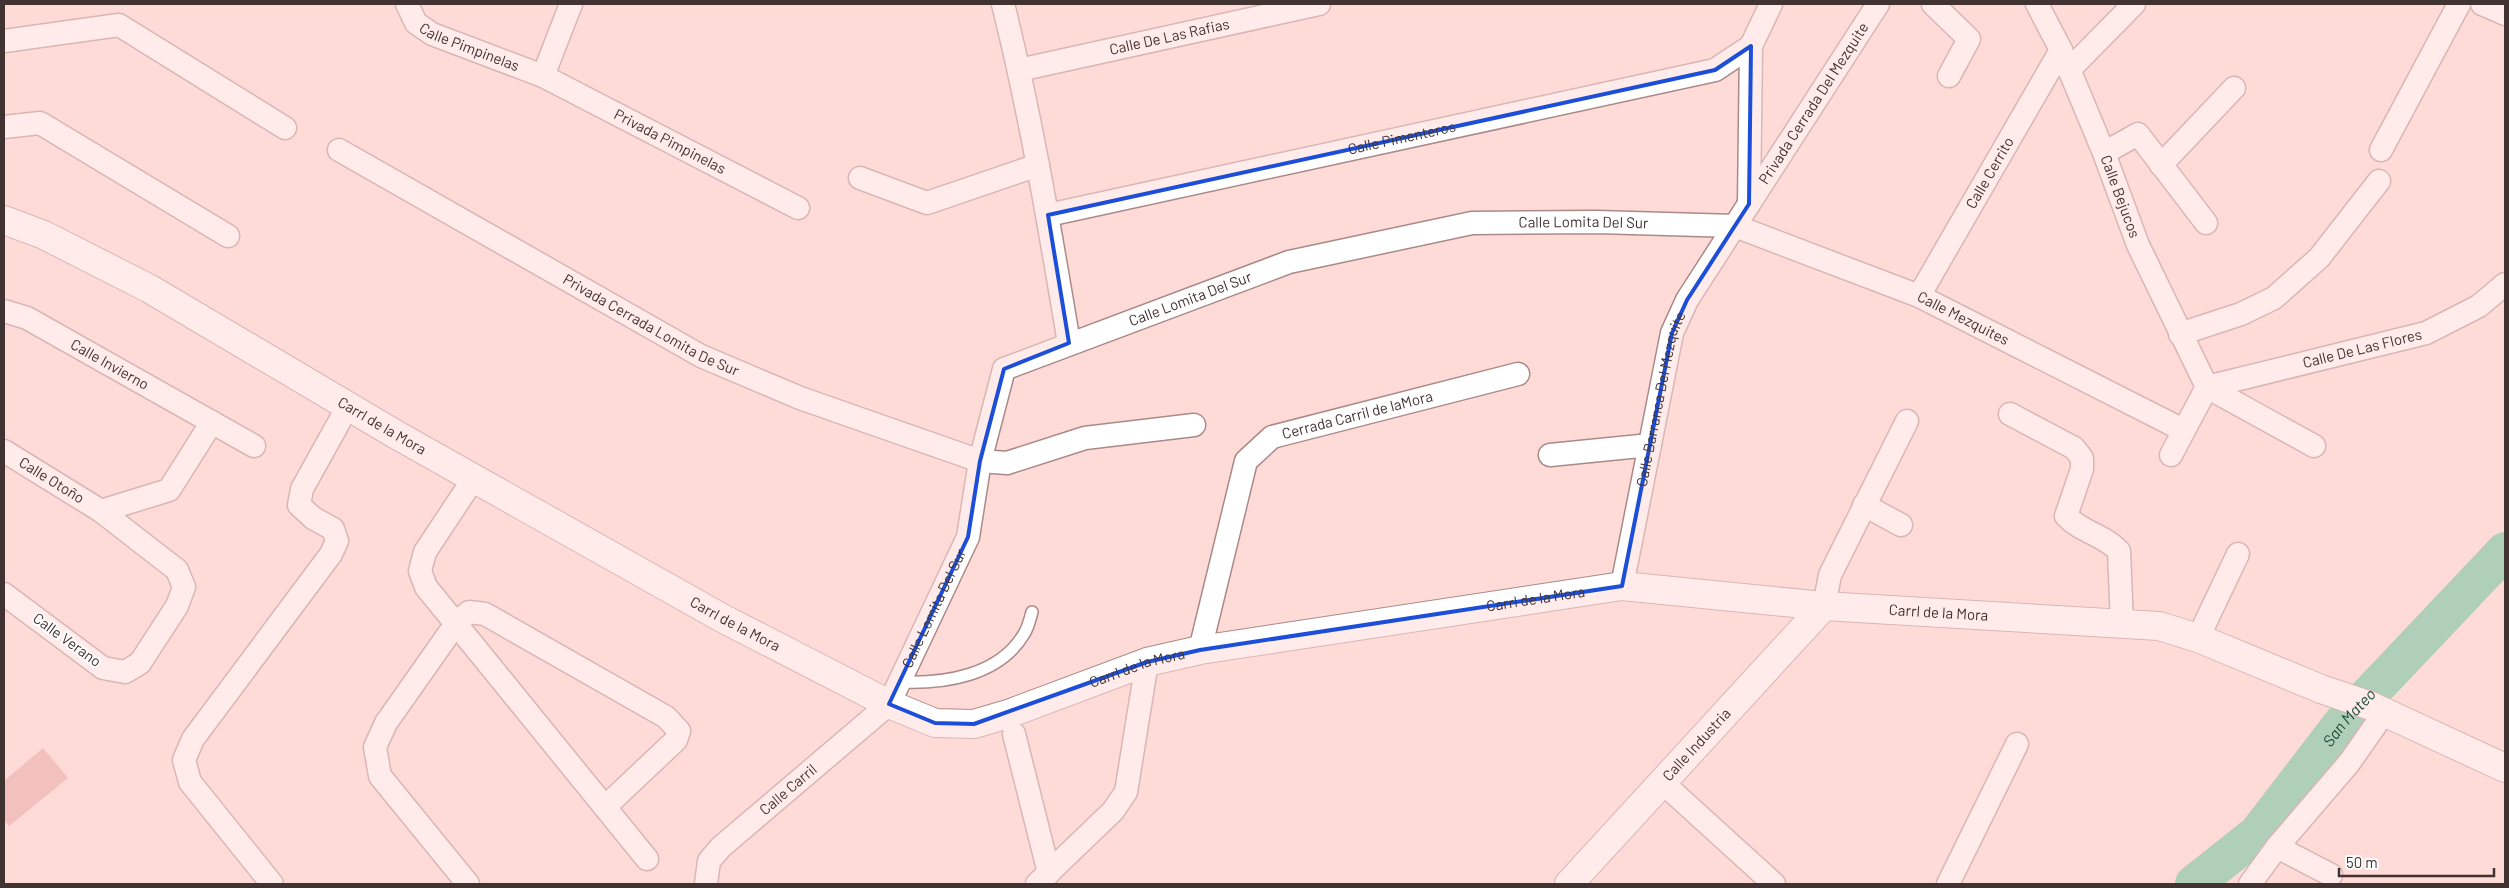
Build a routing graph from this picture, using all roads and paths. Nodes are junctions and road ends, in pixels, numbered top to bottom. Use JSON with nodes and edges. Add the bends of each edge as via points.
{"nodes":[{"id":1,"x":407,"y":4,"type":"edge"},
{"id":2,"x":571,"y":4,"type":"edge"},
{"id":3,"x":1003,"y":4,"type":"edge"},
{"id":4,"x":1318,"y":4,"type":"edge"},
{"id":5,"x":1771,"y":4,"type":"edge"},
{"id":6,"x":1878,"y":4,"type":"edge"},
{"id":7,"x":1933,"y":4,"type":"edge"},
{"id":8,"x":2036,"y":4,"type":"edge"},
{"id":9,"x":2134,"y":4,"type":"edge"},
{"id":10,"x":2459,"y":4,"type":"edge"},
{"id":11,"x":2482,"y":4,"type":"edge"},
{"id":12,"x":2505,"y":14,"type":"edge"},
{"id":13,"x":4,"y":41,"type":"edge"},
{"id":14,"x":1750,"y":46,"type":"junction"},
{"id":15,"x":2065,"y":60,"type":"junction"},
{"id":16,"x":1020,"y":70,"type":"junction"},
{"id":17,"x":543,"y":76,"type":"junction"},
{"id":18,"x":1949,"y":76,"type":"dead end"},
{"id":19,"x":2234,"y":88,"type":"dead end"},
{"id":20,"x":4,"y":127,"type":"edge"},
{"id":21,"x":285,"y":128,"type":"dead end"},
{"id":22,"x":339,"y":150,"type":"dead end"},
{"id":23,"x":2381,"y":150,"type":"dead end"},
{"id":24,"x":2104,"y":152,"type":"junction"},
{"id":25,"x":1038,"y":165,"type":"junction"},
{"id":26,"x":2161,"y":165,"type":"junction"},
{"id":27,"x":860,"y":178,"type":"dead end"},
{"id":28,"x":2379,"y":181,"type":"dead end"},
{"id":29,"x":1749,"y":204,"type":"junction"},
{"id":30,"x":798,"y":208,"type":"dead end"},
{"id":31,"x":1048,"y":215,"type":"junction"},
{"id":32,"x":4,"y":220,"type":"edge"},
{"id":33,"x":2206,"y":223,"type":"dead end"},
{"id":34,"x":1735,"y":226,"type":"junction"},
{"id":35,"x":228,"y":236,"type":"dead end"},
{"id":36,"x":2505,"y":284,"type":"edge"},
{"id":37,"x":1919,"y":296,"type":"junction"},
{"id":38,"x":4,"y":311,"type":"edge"},
{"id":39,"x":2180,"y":334,"type":"junction"},
{"id":40,"x":1069,"y":344,"type":"junction"},
{"id":41,"x":1518,"y":374,"type":"dead end"},
{"id":42,"x":2207,"y":387,"type":"junction"},
{"id":43,"x":348,"y":406,"type":"junction"},
{"id":44,"x":2010,"y":414,"type":"dead end"},
{"id":45,"x":1907,"y":421,"type":"dead end"},
{"id":46,"x":212,"y":422,"type":"junction"},
{"id":47,"x":1194,"y":425,"type":"dead end"},
{"id":48,"x":2183,"y":430,"type":"junction"},
{"id":49,"x":1650,"y":445,"type":"junction"},
{"id":50,"x":254,"y":446,"type":"dead end"},
{"id":51,"x":2314,"y":446,"type":"dead end"},
{"id":52,"x":4,"y":450,"type":"edge"},
{"id":53,"x":1550,"y":455,"type":"dead end"},
{"id":54,"x":2171,"y":455,"type":"dead end"},
{"id":55,"x":980,"y":461,"type":"junction"},
{"id":56,"x":474,"y":478,"type":"junction"},
{"id":57,"x":1864,"y":505,"type":"junction"},
{"id":58,"x":101,"y":511,"type":"junction"},
{"id":59,"x":1901,"y":525,"type":"dead end"},
{"id":60,"x":2238,"y":554,"type":"dead end"},
{"id":61,"x":1622,"y":586,"type":"junction"},
{"id":62,"x":4,"y":594,"type":"edge"},
{"id":63,"x":1824,"y":606,"type":"junction"},
{"id":64,"x":1032,"y":612,"type":"dead end"},
{"id":65,"x":457,"y":622,"type":"junction"},
{"id":66,"x":2122,"y":624,"type":"junction"},
{"id":67,"x":2198,"y":638,"type":"junction"},
{"id":68,"x":1200,"y":650,"type":"junction"},
{"id":69,"x":1147,"y":662,"type":"junction"},
{"id":70,"x":894,"y":693,"type":"junction"},
{"id":71,"x":2378,"y":710,"type":"junction"},
{"id":72,"x":1014,"y":734,"type":"dead end"},
{"id":73,"x":2017,"y":744,"type":"dead end"},
{"id":74,"x":2505,"y":768,"type":"edge"},
{"id":75,"x":1663,"y":783,"type":"junction"},
{"id":76,"x":605,"y":807,"type":"junction"},
{"id":77,"x":2276,"y":847,"type":"junction"},
{"id":78,"x":647,"y":859,"type":"dead end"},
{"id":79,"x":2331,"y":875,"type":"dead end"},
{"id":80,"x":1043,"y":879,"type":"edge"},
{"id":81,"x":272,"y":884,"type":"edge"},
{"id":82,"x":468,"y":884,"type":"edge"},
{"id":83,"x":706,"y":884,"type":"edge"},
{"id":84,"x":1569,"y":884,"type":"edge"},
{"id":85,"x":1774,"y":884,"type":"edge"},
{"id":86,"x":1948,"y":884,"type":"edge"},
{"id":87,"x":2250,"y":884,"type":"edge"}],
"edges":[{"from":1,"to":17,"type":"street","name":"Calle Pimpinelas","via":[[416,23],[432,34]]},
{"from":2,"to":17,"type":"street"},
{"from":3,"to":16,"type":"street"},
{"from":4,"to":16,"type":"street","name":"Calle De Las Rafias"},
{"from":5,"to":14,"type":"street","name":"Calle Pimenteros"},
{"from":6,"to":29,"type":"street","name":"Privada Cerrada Del Mezquite"},
{"from":7,"to":18,"type":"street","via":[[1969,39]]},
{"from":8,"to":15,"type":"street","name":"Calle Bejucos"},
{"from":9,"to":15,"type":"street","name":"Calle Cerrito"},
{"from":10,"to":23,"type":"street"},
{"from":11,"to":12,"type":"street"},
{"from":13,"to":21,"type":"street","via":[[119,25]]},
{"from":14,"to":29,"type":"street","name":"Calle Pimenteros"},
{"from":14,"to":31,"type":"street","name":"Calle Pimenteros","via":[[1715,70]]},
{"from":15,"to":24,"type":"street","name":"Calle Bejucos"},
{"from":15,"to":37,"type":"street","name":"Calle Cerrito"},
{"from":16,"to":25,"type":"street"},
{"from":17,"to":30,"type":"street","name":"Privada Pimpinelas"},
{"from":19,"to":26,"type":"street"},
{"from":20,"to":35,"type":"street","via":[[40,123]]},
{"from":22,"to":55,"type":"street","name":"Privada Cerrada Lomita De Sur","via":[[701,356],[800,398]]},
{"from":24,"to":26,"type":"street","via":[[2138,134]]},
{"from":24,"to":39,"type":"street","name":"Calle Bejucos","via":[[2138,245]]},
{"from":25,"to":27,"type":"street","via":[[927,203]]},
{"from":25,"to":31,"type":"street"},
{"from":26,"to":33,"type":"street"},
{"from":28,"to":39,"type":"street","via":[[2319,258],[2274,298],[2241,314]]},
{"from":29,"to":34,"type":"street"},
{"from":31,"to":40,"type":"street"},
{"from":32,"to":43,"type":"street","name":"Carrl de la Mora","via":[[44,235],[150,290]]},
{"from":34,"to":37,"type":"street","name":"Calle Mezquites"},
{"from":34,"to":40,"type":"street","name":"Calle Lomita Del Sur","via":[[1472,223],[1289,262]]},
{"from":34,"to":49,"type":"street","name":"Calle Barranca Del Mezquite","via":[[1687,300],[1672,333]]},
{"from":36,"to":42,"type":"street","name":"Calle De Las Flores","via":[[2479,306],[2426,333]]},
{"from":37,"to":48,"type":"street","name":"Calle Mezquites"},
{"from":38,"to":46,"type":"street","name":"Calle Invierno","via":[[27,318]]},
{"from":39,"to":42,"type":"street","name":"Calle Bejucos"},
{"from":40,"to":55,"type":"street","name":"Calle Lomita Del Sur","via":[[1004,369]]},
{"from":41,"to":68,"type":"street","name":"Cerrada Carril de laMora","via":[[1272,437],[1246,461]]},
{"from":42,"to":48,"type":"street"},
{"from":42,"to":51,"type":"street"},
{"from":43,"to":56,"type":"street","name":"Carrl de la Mora"},
{"from":43,"to":81,"type":"street","via":[[302,489],[299,505],[313,518],[333,528],[337,540],[331,554],[193,738],[184,760],[190,782]]},
{"from":44,"to":66,"type":"street","via":[[2074,448],[2082,458],[2082,469],[2066,516],[2112,543],[2119,551]]},
{"from":45,"to":57,"type":"street"},
{"from":46,"to":50,"type":"street","name":"Calle Invierno"},
{"from":46,"to":58,"type":"street","via":[[169,490]]},
{"from":47,"to":55,"type":"street","name":"Privada Cerrada Lomita De Sur","via":[[1085,438],[1007,463]]},
{"from":48,"to":54,"type":"street"},
{"from":49,"to":53,"type":"street"},
{"from":49,"to":61,"type":"street","name":"Calle Barranca Del Mezquite"},
{"from":52,"to":58,"type":"street","name":"Calle Otoño"},
{"from":55,"to":70,"type":"street","name":"Calle Lomita Del Sur","via":[[968,537]]},
{"from":56,"to":65,"type":"street","via":[[425,552],[420,571],[426,587]]},
{"from":56,"to":70,"type":"street","name":"Carrl de la Mora","via":[[722,618]]},
{"from":57,"to":59,"type":"street"},
{"from":57,"to":63,"type":"street","via":[[1830,575]]},
{"from":58,"to":62,"type":"street","name":"Calle Verano","via":[[177,570],[184,587],[177,606],[140,663],[125,672],[103,668]]},
{"from":60,"to":67,"type":"street"},
{"from":61,"to":63,"type":"street","name":"Carrl de la Mora"},
{"from":61,"to":68,"type":"street","name":"Carrl de la Mora"},
{"from":63,"to":66,"type":"street","name":"Carrl de la Mora"},
{"from":63,"to":75,"type":"street","name":"Calle Industria"},
{"from":64,"to":70,"type":"lane","via":[[1025,634],[982,672]]},
{"from":65,"to":76,"type":"street"},
{"from":65,"to":76,"type":"street","via":[[469,612],[486,614],[675,725],[679,731],[676,740]]},
{"from":65,"to":82,"type":"street","via":[[386,723],[375,747],[380,776]]},
{"from":66,"to":67,"type":"street","name":"Carrl de la Mora","via":[[2159,626]]},
{"from":67,"to":71,"type":"street","name":"Carrl de la Mora"},
{"from":68,"to":69,"type":"street","name":"Carrl de la Mora"},
{"from":69,"to":70,"type":"street","name":"Carrl de la Mora","via":[[974,724],[935,723]]},
{"from":69,"to":80,"type":"street","via":[[1126,792],[1112,811]]},
{"from":70,"to":83,"type":"street","name":"Calle Carril","via":[[721,847],[709,861]]},
{"from":71,"to":74,"type":"street","name":"Carrl de la Mora"},
{"from":71,"to":77,"type":"street","via":[[2349,763]]},
{"from":72,"to":80,"type":"street"},
{"from":73,"to":86,"type":"street"},
{"from":75,"to":84,"type":"street","name":"Calle Industria"},
{"from":75,"to":85,"type":"street"},
{"from":76,"to":78,"type":"street"},
{"from":77,"to":79,"type":"street"},
{"from":77,"to":87,"type":"street"}]}
